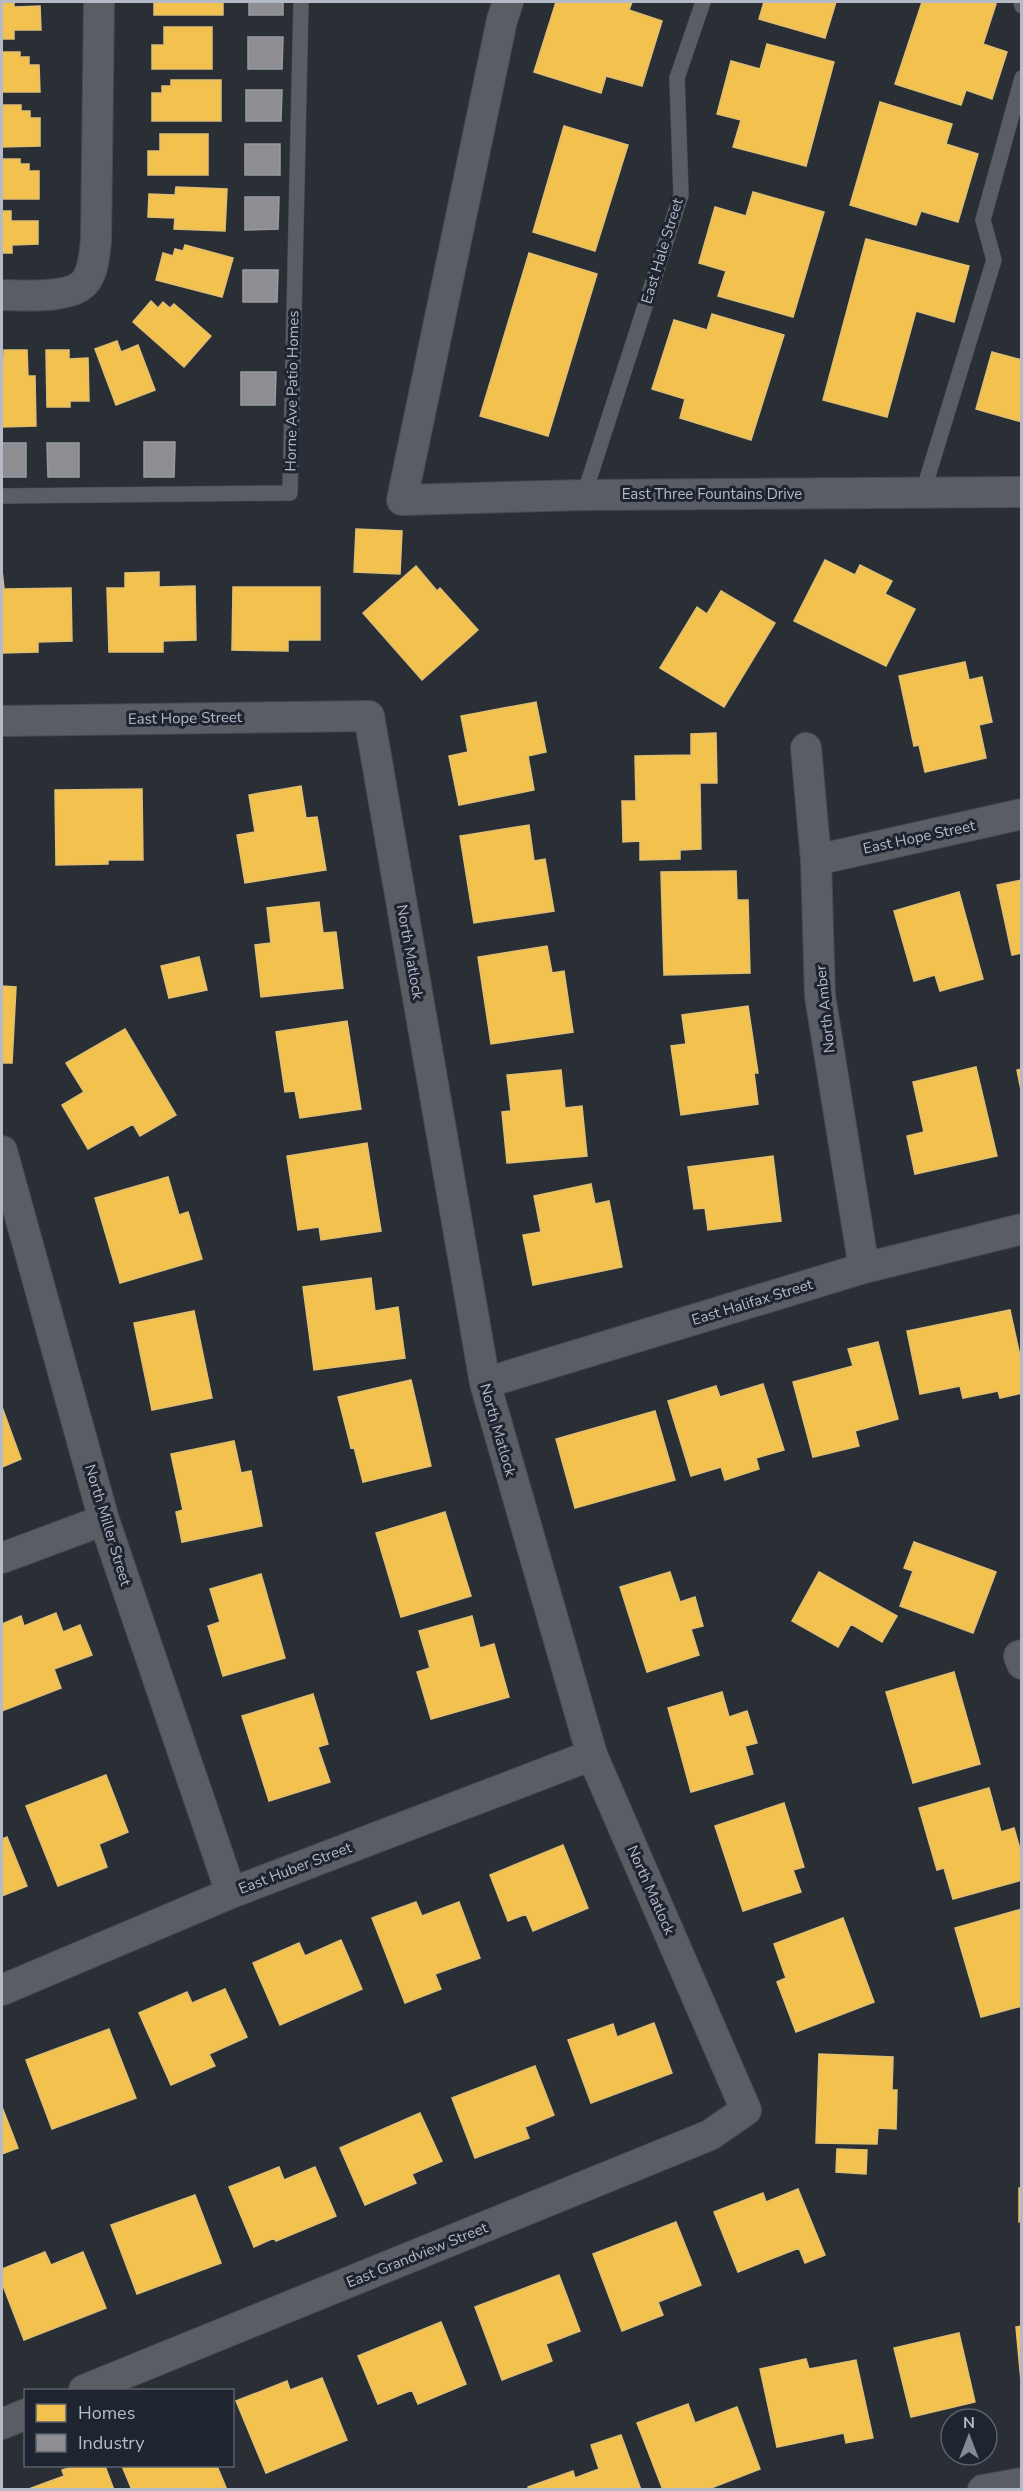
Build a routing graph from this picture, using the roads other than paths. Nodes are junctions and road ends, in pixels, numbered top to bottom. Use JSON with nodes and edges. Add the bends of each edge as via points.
{"nodes":[{"id":1,"x":99,"y":2,"type":"edge"},
{"id":2,"x":301,"y":2,"type":"edge"},
{"id":3,"x":508,"y":2,"type":"edge"},
{"id":4,"x":703,"y":2,"type":"edge"},
{"id":5,"x":1021,"y":2,"type":"edge"},
{"id":6,"x":1022,"y":6,"type":"edge"},
{"id":7,"x":1022,"y":78,"type":"edge"},
{"id":8,"x":2,"y":295,"type":"edge"},
{"id":9,"x":923,"y":492,"type":"junction"},
{"id":10,"x":1022,"y":492,"type":"edge"},
{"id":11,"x":2,"y":495,"type":"edge"},
{"id":12,"x":584,"y":495,"type":"junction"},
{"id":13,"x":369,"y":716,"type":"joint"},
{"id":14,"x":2,"y":721,"type":"edge"},
{"id":15,"x":806,"y":748,"type":"dead end"},
{"id":16,"x":1022,"y":814,"type":"edge"},
{"id":17,"x":816,"y":860,"type":"junction"},
{"id":18,"x":2,"y":1151,"type":"edge"},
{"id":19,"x":1022,"y":1229,"type":"edge"},
{"id":20,"x":864,"y":1268,"type":"junction"},
{"id":21,"x":485,"y":1383,"type":"junction"},
{"id":22,"x":104,"y":1520,"type":"junction"},
{"id":23,"x":2,"y":1558,"type":"edge"},
{"id":24,"x":592,"y":1755,"type":"junction"},
{"id":25,"x":231,"y":1893,"type":"junction"},
{"id":26,"x":2,"y":1990,"type":"edge"},
{"id":27,"x":746,"y":2110,"type":"joint"},
{"id":28,"x":89,"y":2389,"type":"edge"},
{"id":29,"x":24,"y":2415,"type":"edge"},
{"id":30,"x":2,"y":2424,"type":"edge"},
{"id":31,"x":1022,"y":2483,"type":"edge"},
{"id":32,"x":983,"y":2490,"type":"edge"}],
"edges":[{"from":1,"to":8,"type":"street","via":[[93,267],[82,285],[67,292]]},
{"from":2,"to":11,"type":"lane","name":"Horne Ave Patio Homes","via":[[290,493]]},
{"from":3,"to":12,"type":"street","name":"East Three Fountains Drive","via":[[402,500]]},
{"from":4,"to":12,"type":"lane","name":"East Hale Street","via":[[677,78],[681,195]]},
{"from":5,"to":6,"type":"lane"},
{"from":7,"to":9,"type":"lane","via":[[983,220],[994,260]]},
{"from":9,"to":10,"type":"street","name":"East Three Fountains Drive"},
{"from":9,"to":12,"type":"street","name":"East Three Fountains Drive"},
{"from":13,"to":14,"type":"street","name":"East Hope Street"},
{"from":13,"to":21,"type":"street","name":"North Matlock"},
{"from":15,"to":17,"type":"street","name":"North Amber"},
{"from":16,"to":17,"type":"street","name":"East Hope Street"},
{"from":17,"to":20,"type":"street","name":"North Amber","via":[[820,996]]},
{"from":18,"to":22,"type":"street","name":"North Miller Street"},
{"from":19,"to":20,"type":"street","name":"East Halifax Street"},
{"from":20,"to":21,"type":"street","name":"East Halifax Street"},
{"from":21,"to":24,"type":"street","name":"North Matlock"},
{"from":22,"to":23,"type":"street"},
{"from":22,"to":25,"type":"street","name":"North Miller Street"},
{"from":24,"to":25,"type":"street","name":"East Huber Street"},
{"from":24,"to":27,"type":"street","name":"North Matlock"},
{"from":25,"to":26,"type":"street","name":"East Huber Street"},
{"from":27,"to":28,"type":"street","name":"East Grandview Street","via":[[710,2135]]},
{"from":29,"to":30,"type":"street"},
{"from":31,"to":32,"type":"street"}]}
